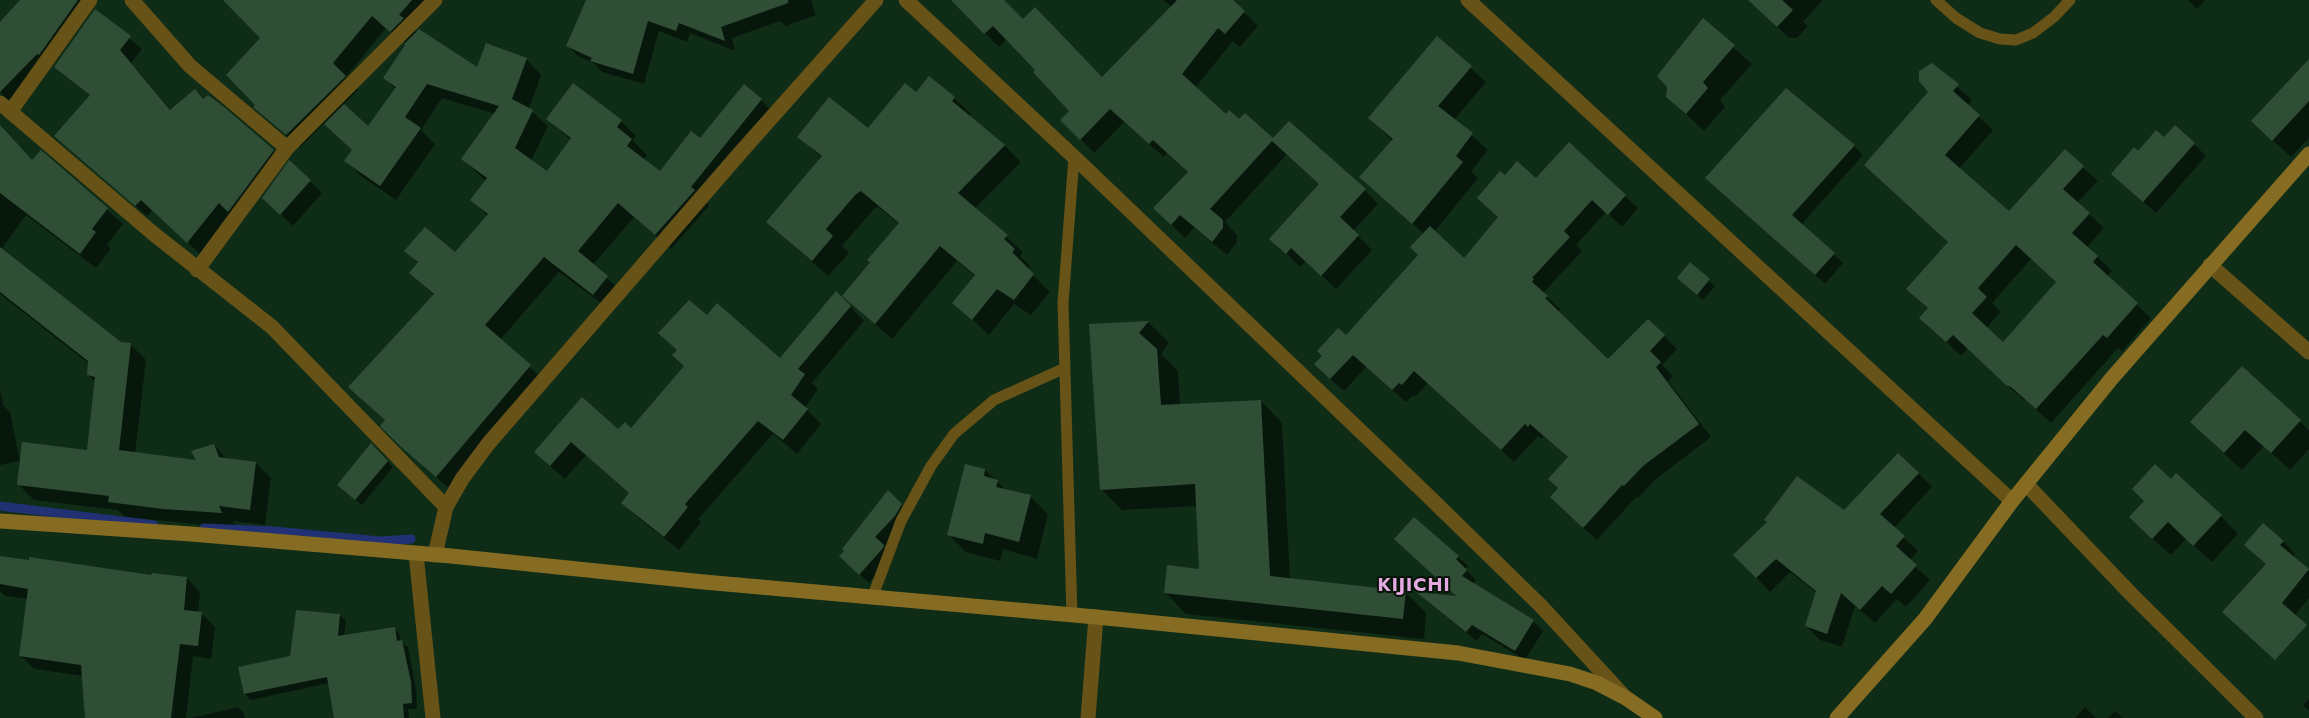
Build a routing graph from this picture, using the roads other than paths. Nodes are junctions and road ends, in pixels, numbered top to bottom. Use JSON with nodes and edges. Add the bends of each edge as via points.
{"nodes":[{"id":1,"x":90,"y":0,"type":"edge"},
{"id":2,"x":132,"y":0,"type":"edge"},
{"id":3,"x":435,"y":0,"type":"edge"},
{"id":4,"x":876,"y":0,"type":"edge"},
{"id":5,"x":906,"y":0,"type":"edge"},
{"id":6,"x":1468,"y":0,"type":"edge"},
{"id":7,"x":1936,"y":0,"type":"edge"},
{"id":8,"x":2070,"y":0,"type":"edge"},
{"id":9,"x":5,"y":107,"type":"edge"},
{"id":10,"x":287,"y":148,"type":"junction"},
{"id":11,"x":2309,"y":154,"type":"edge"},
{"id":12,"x":1074,"y":157,"type":"junction"},
{"id":13,"x":2210,"y":265,"type":"junction"},
{"id":14,"x":197,"y":270,"type":"junction"},
{"id":15,"x":2309,"y":352,"type":"edge"},
{"id":16,"x":1065,"y":368,"type":"junction"},
{"id":17,"x":2026,"y":484,"type":"junction"},
{"id":18,"x":2012,"y":501,"type":"junction"},
{"id":19,"x":446,"y":507,"type":"junction"},
{"id":20,"x":0,"y":521,"type":"edge"},
{"id":21,"x":416,"y":554,"type":"junction"},
{"id":22,"x":435,"y":555,"type":"junction"},
{"id":23,"x":872,"y":598,"type":"junction"},
{"id":24,"x":1072,"y":616,"type":"junction"},
{"id":25,"x":1096,"y":616,"type":"junction"},
{"id":26,"x":1626,"y":698,"type":"junction"},
{"id":27,"x":432,"y":718,"type":"edge"},
{"id":28,"x":1088,"y":718,"type":"edge"},
{"id":29,"x":1655,"y":718,"type":"edge"},
{"id":30,"x":1838,"y":718,"type":"edge"},
{"id":31,"x":2256,"y":718,"type":"edge"}],
"edges":[{"from":1,"to":9,"type":"street"},
{"from":2,"to":10,"type":"street","via":[[190,66]]},
{"from":3,"to":10,"type":"street"},
{"from":4,"to":19,"type":"street","via":[[488,444]]},
{"from":5,"to":12,"type":"street"},
{"from":6,"to":18,"type":"street"},
{"from":7,"to":8,"type":"lane","via":[[1980,34],[2016,40],[2033,33]]},
{"from":9,"to":14,"type":"street"},
{"from":10,"to":14,"type":"street"},
{"from":11,"to":13,"type":"street"},
{"from":12,"to":16,"type":"lane","via":[[1063,303]]},
{"from":12,"to":26,"type":"street","via":[[1534,599]]},
{"from":13,"to":15,"type":"street"},
{"from":13,"to":17,"type":"street"},
{"from":14,"to":19,"type":"street","via":[[272,327]]},
{"from":16,"to":23,"type":"lane","via":[[994,400],[954,434],[931,466],[901,521]]},
{"from":16,"to":24,"type":"lane"},
{"from":17,"to":18,"type":"street"},
{"from":17,"to":31,"type":"street"},
{"from":18,"to":30,"type":"street","via":[[1926,619]]},
{"from":19,"to":22,"type":"street"},
{"from":20,"to":21,"type":"street"},
{"from":21,"to":22,"type":"street"},
{"from":21,"to":27,"type":"street"},
{"from":22,"to":23,"type":"street"},
{"from":23,"to":24,"type":"street"},
{"from":24,"to":25,"type":"street"},
{"from":25,"to":26,"type":"street","via":[[1458,653],[1570,674]]},
{"from":25,"to":28,"type":"street"},
{"from":26,"to":29,"type":"street"}]}
